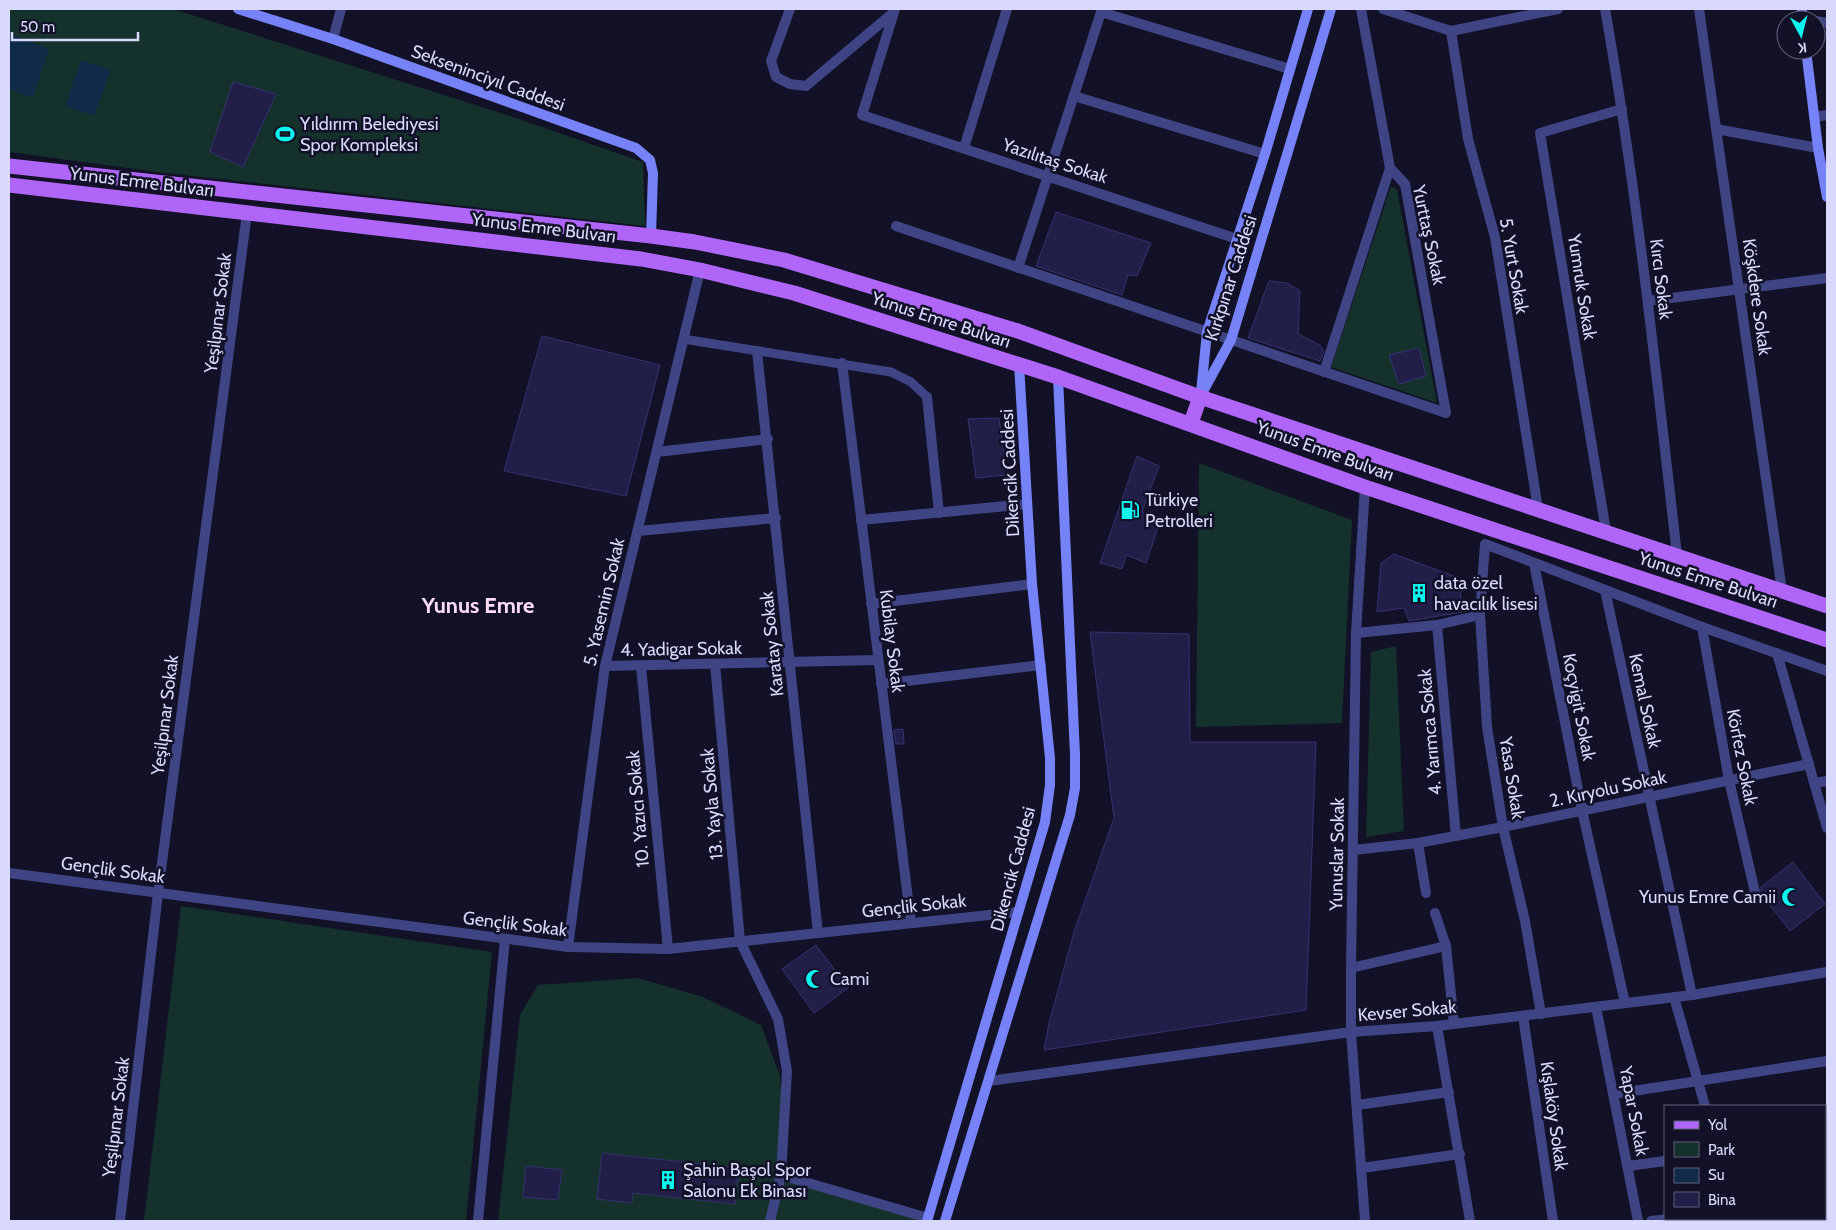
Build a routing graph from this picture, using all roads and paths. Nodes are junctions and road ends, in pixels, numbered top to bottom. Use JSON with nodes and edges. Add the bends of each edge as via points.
{"nodes":[{"id":1,"x":238,"y":9,"type":"edge"},
{"id":2,"x":341,"y":9,"type":"edge"},
{"id":3,"x":790,"y":9,"type":"edge"},
{"id":4,"x":1007,"y":9,"type":"edge"},
{"id":5,"x":1308,"y":9,"type":"edge"},
{"id":6,"x":1331,"y":9,"type":"edge"},
{"id":7,"x":1361,"y":9,"type":"edge"},
{"id":8,"x":1384,"y":9,"type":"edge"},
{"id":9,"x":1558,"y":9,"type":"edge"},
{"id":10,"x":1605,"y":9,"type":"edge"},
{"id":11,"x":1699,"y":9,"type":"edge"},
{"id":12,"x":895,"y":10,"type":"edge"},
{"id":13,"x":1102,"y":10,"type":"edge"},
{"id":14,"x":1510,"y":14,"type":"edge"},
{"id":15,"x":1451,"y":31,"type":"junction"},
{"id":16,"x":333,"y":39,"type":"junction"},
{"id":17,"x":1807,"y":60,"type":"edge"},
{"id":18,"x":1290,"y":69,"type":"junction"},
{"id":19,"x":1074,"y":96,"type":"junction"},
{"id":20,"x":1622,"y":109,"type":"junction"},
{"id":21,"x":1827,"y":115,"type":"edge"},
{"id":22,"x":1814,"y":117,"type":"junction"},
{"id":23,"x":1716,"y":129,"type":"junction"},
{"id":24,"x":964,"y":148,"type":"junction"},
{"id":25,"x":1818,"y":148,"type":"junction"},
{"id":26,"x":1265,"y":154,"type":"junction"},
{"id":27,"x":9,"y":166,"type":"edge"},
{"id":28,"x":1390,"y":168,"type":"junction"},
{"id":29,"x":1048,"y":176,"type":"junction"},
{"id":30,"x":9,"y":185,"type":"edge"},
{"id":31,"x":1827,"y":197,"type":"edge"},
{"id":32,"x":247,"y":213,"type":"junction"},
{"id":33,"x":896,"y":226,"type":"dead end"},
{"id":34,"x":651,"y":236,"type":"junction"},
{"id":35,"x":1238,"y":239,"type":"junction"},
{"id":36,"x":1018,"y":268,"type":"junction"},
{"id":37,"x":700,"y":270,"type":"junction"},
{"id":38,"x":1827,"y":278,"type":"edge"},
{"id":39,"x":1740,"y":291,"type":"junction"},
{"id":40,"x":1648,"y":302,"type":"junction"},
{"id":41,"x":1207,"y":332,"type":"junction"},
{"id":42,"x":683,"y":340,"type":"junction"},
{"id":43,"x":1231,"y":340,"type":"junction"},
{"id":44,"x":757,"y":351,"type":"junction"},
{"id":45,"x":842,"y":363,"type":"junction"},
{"id":46,"x":1019,"y":364,"type":"junction"},
{"id":47,"x":1324,"y":372,"type":"junction"},
{"id":48,"x":1058,"y":377,"type":"junction"},
{"id":49,"x":927,"y":396,"type":"joint"},
{"id":50,"x":1200,"y":397,"type":"junction"},
{"id":51,"x":1191,"y":423,"type":"junction"},
{"id":52,"x":768,"y":439,"type":"junction"},
{"id":53,"x":657,"y":452,"type":"junction"},
{"id":54,"x":1365,"y":486,"type":"junction"},
{"id":55,"x":1027,"y":504,"type":"junction"},
{"id":56,"x":1538,"y":509,"type":"junction"},
{"id":57,"x":939,"y":512,"type":"junction"},
{"id":58,"x":776,"y":518,"type":"junction"},
{"id":59,"x":861,"y":520,"type":"junction"},
{"id":60,"x":638,"y":531,"type":"junction"},
{"id":61,"x":1606,"y":531,"type":"junction"},
{"id":62,"x":1677,"y":555,"type":"junction"},
{"id":63,"x":1534,"y":563,"type":"junction"},
{"id":64,"x":1032,"y":584,"type":"junction"},
{"id":65,"x":1605,"y":590,"type":"junction"},
{"id":66,"x":1782,"y":591,"type":"junction"},
{"id":67,"x":871,"y":604,"type":"junction"},
{"id":68,"x":1827,"y":606,"type":"edge"},
{"id":69,"x":1480,"y":615,"type":"junction"},
{"id":70,"x":1437,"y":625,"type":"junction"},
{"id":71,"x":1702,"y":627,"type":"junction"},
{"id":72,"x":1356,"y":633,"type":"junction"},
{"id":73,"x":1827,"y":640,"type":"edge"},
{"id":74,"x":1777,"y":654,"type":"junction"},
{"id":75,"x":878,"y":660,"type":"junction"},
{"id":76,"x":790,"y":663,"type":"junction"},
{"id":77,"x":715,"y":664,"type":"junction"},
{"id":78,"x":1040,"y":665,"type":"junction"},
{"id":79,"x":605,"y":666,"type":"junction"},
{"id":80,"x":641,"y":666,"type":"junction"},
{"id":81,"x":1827,"y":671,"type":"edge"},
{"id":82,"x":881,"y":684,"type":"junction"},
{"id":83,"x":1810,"y":764,"type":"junction"},
{"id":84,"x":1729,"y":780,"type":"junction"},
{"id":85,"x":1827,"y":781,"type":"edge"},
{"id":86,"x":1814,"y":783,"type":"junction"},
{"id":87,"x":1648,"y":797,"type":"junction"},
{"id":88,"x":1582,"y":810,"type":"junction"},
{"id":89,"x":1503,"y":827,"type":"junction"},
{"id":90,"x":1827,"y":828,"type":"edge"},
{"id":91,"x":1456,"y":836,"type":"junction"},
{"id":92,"x":1418,"y":843,"type":"junction"},
{"id":93,"x":1353,"y":850,"type":"junction"},
{"id":94,"x":9,"y":873,"type":"edge"},
{"id":95,"x":1755,"y":892,"type":"dead end"},
{"id":96,"x":158,"y":893,"type":"junction"},
{"id":97,"x":1426,"y":893,"type":"dead end"},
{"id":98,"x":1018,"y":912,"type":"junction"},
{"id":99,"x":1435,"y":913,"type":"dead end"},
{"id":100,"x":911,"y":923,"type":"junction"},
{"id":101,"x":818,"y":933,"type":"junction"},
{"id":102,"x":505,"y":939,"type":"junction"},
{"id":103,"x":740,"y":941,"type":"junction"},
{"id":104,"x":1446,"y":946,"type":"junction"},
{"id":105,"x":568,"y":947,"type":"junction"},
{"id":106,"x":668,"y":949,"type":"junction"},
{"id":107,"x":1351,"y":968,"type":"junction"},
{"id":108,"x":1827,"y":972,"type":"edge"},
{"id":109,"x":1692,"y":995,"type":"junction"},
{"id":110,"x":1674,"y":997,"type":"junction"},
{"id":111,"x":1625,"y":1003,"type":"junction"},
{"id":112,"x":1596,"y":1007,"type":"junction"},
{"id":113,"x":1540,"y":1014,"type":"junction"},
{"id":114,"x":1523,"y":1016,"type":"junction"},
{"id":115,"x":1454,"y":1024,"type":"junction"},
{"id":116,"x":1437,"y":1026,"type":"junction"},
{"id":117,"x":1351,"y":1032,"type":"junction"},
{"id":118,"x":1827,"y":1061,"type":"edge"},
{"id":119,"x":1698,"y":1080,"type":"junction"},
{"id":120,"x":988,"y":1081,"type":"junction"},
{"id":121,"x":1449,"y":1092,"type":"junction"},
{"id":122,"x":1614,"y":1094,"type":"junction"},
{"id":123,"x":1358,"y":1105,"type":"junction"},
{"id":124,"x":1706,"y":1105,"type":"edge"},
{"id":125,"x":1460,"y":1154,"type":"junction"},
{"id":126,"x":1664,"y":1161,"type":"edge"},
{"id":127,"x":1628,"y":1166,"type":"junction"},
{"id":128,"x":1362,"y":1168,"type":"junction"},
{"id":129,"x":781,"y":1175,"type":"junction"},
{"id":130,"x":1664,"y":1219,"type":"edge"},
{"id":131,"x":928,"y":1220,"type":"edge"},
{"id":132,"x":1827,"y":1220,"type":"edge"},
{"id":133,"x":120,"y":1221,"type":"edge"},
{"id":134,"x":478,"y":1221,"type":"edge"},
{"id":135,"x":770,"y":1221,"type":"edge"},
{"id":136,"x":945,"y":1221,"type":"edge"},
{"id":137,"x":1364,"y":1221,"type":"edge"},
{"id":138,"x":1470,"y":1221,"type":"edge"},
{"id":139,"x":1553,"y":1221,"type":"edge"},
{"id":140,"x":1638,"y":1221,"type":"edge"},
{"id":141,"x":1651,"y":1221,"type":"edge"},
{"id":142,"x":1822,"y":1221,"type":"edge"}],
"edges":[{"from":1,"to":16,"type":"main road","name":"Sekseninciyıl Caddesi"},
{"from":2,"to":16,"type":"street"},
{"from":3,"to":12,"type":"street","via":[[771,61],[776,77],[790,84],[806,86]]},
{"from":4,"to":24,"type":"street"},
{"from":5,"to":18,"type":"main road","name":"Kırkpınar Caddesi"},
{"from":6,"to":43,"type":"main road","name":"Kırkpınar Caddesi"},
{"from":7,"to":28,"type":"street","name":"Yurttaş Sokak"},
{"from":8,"to":15,"type":"street"},
{"from":9,"to":14,"type":"street"},
{"from":10,"to":20,"type":"street","name":"Kırcı Sokak"},
{"from":11,"to":23,"type":"street","name":"Köşkdere Sokak"},
{"from":12,"to":24,"type":"street","name":"Yazılıtaş Sokak","via":[[862,115]]},
{"from":13,"to":18,"type":"street"},
{"from":13,"to":19,"type":"street"},
{"from":14,"to":15,"type":"street"},
{"from":15,"to":56,"type":"street","name":"5. Yurt Sokak","via":[[1468,139],[1495,237]]},
{"from":16,"to":34,"type":"main road","name":"Sekseninciyıl Caddesi","via":[[636,148],[650,160],[653,173]]},
{"from":17,"to":22,"type":"main road"},
{"from":18,"to":26,"type":"main road","name":"Kırkpınar Caddesi"},
{"from":19,"to":26,"type":"street"},
{"from":19,"to":29,"type":"street"},
{"from":20,"to":40,"type":"street","name":"Kırcı Sokak"},
{"from":20,"to":61,"type":"street","name":"Yumruk Sokak","via":[[1540,133]]},
{"from":21,"to":22,"type":"street"},
{"from":22,"to":25,"type":"main road"},
{"from":23,"to":25,"type":"street"},
{"from":23,"to":39,"type":"street","name":"Köşkdere Sokak"},
{"from":24,"to":29,"type":"street","name":"Yazılıtaş Sokak"},
{"from":25,"to":31,"type":"main road"},
{"from":26,"to":35,"type":"main road","name":"Kırkpınar Caddesi"},
{"from":27,"to":34,"type":"main road","name":"Yunus Emre Bulvarı"},
{"from":28,"to":47,"type":"street"},
{"from":28,"to":47,"type":"street","name":"Yurttaş Sokak","via":[[1405,184],[1446,413]]},
{"from":29,"to":35,"type":"street","name":"Yazılıtaş Sokak"},
{"from":29,"to":36,"type":"street"},
{"from":30,"to":32,"type":"main road","name":"Yunus Emre Bulvarı"},
{"from":32,"to":37,"type":"main road","name":"Yunus Emre Bulvarı","via":[[632,258]]},
{"from":32,"to":96,"type":"street","name":"Yeşilpınar Sokak"},
{"from":33,"to":36,"type":"street"},
{"from":34,"to":50,"type":"main road","name":"Yunus Emre Bulvarı","via":[[784,260],[1025,334]]},
{"from":35,"to":41,"type":"main road","name":"Kırkpınar Caddesi"},
{"from":36,"to":41,"type":"street"},
{"from":37,"to":42,"type":"street","name":"5. Yasemin Sokak"},
{"from":37,"to":46,"type":"main road","name":"Yunus Emre Bulvarı","via":[[794,293]]},
{"from":38,"to":39,"type":"street"},
{"from":39,"to":40,"type":"street"},
{"from":39,"to":66,"type":"street","name":"Köşkdere Sokak"},
{"from":40,"to":62,"type":"street","name":"Kırcı Sokak"},
{"from":41,"to":43,"type":"street"},
{"from":41,"to":50,"type":"main road","name":"Kırkpınar Caddesi"},
{"from":42,"to":44,"type":"lane"},
{"from":42,"to":53,"type":"street","name":"5. Yasemin Sokak"},
{"from":43,"to":47,"type":"street"},
{"from":43,"to":50,"type":"main road","name":"Kırkpınar Caddesi"},
{"from":44,"to":45,"type":"lane"},
{"from":44,"to":52,"type":"street","name":"Karatay Sokak"},
{"from":45,"to":49,"type":"lane","via":[[891,372],[912,382]]},
{"from":45,"to":59,"type":"street","name":"Kubilay Sokak"},
{"from":46,"to":48,"type":"main road","name":"Yunus Emre Bulvarı"},
{"from":46,"to":55,"type":"main road","name":"Dikencik Caddesi"},
{"from":48,"to":51,"type":"main road","name":"Yunus Emre Bulvarı"},
{"from":48,"to":120,"type":"main road","name":"Dikencik Caddesi","via":[[1075,788],[1070,815]]},
{"from":49,"to":57,"type":"street"},
{"from":50,"to":51,"type":"main road"},
{"from":50,"to":56,"type":"main road","name":"Yunus Emre Bulvarı"},
{"from":51,"to":54,"type":"main road","name":"Yunus Emre Bulvarı"},
{"from":52,"to":53,"type":"street"},
{"from":52,"to":58,"type":"street","name":"Karatay Sokak"},
{"from":53,"to":60,"type":"street","name":"5. Yasemin Sokak"},
{"from":54,"to":72,"type":"street","name":"Yunuslar Sokak"},
{"from":54,"to":73,"type":"main road","name":"Yunus Emre Bulvarı"},
{"from":55,"to":57,"type":"street"},
{"from":55,"to":64,"type":"main road","name":"Dikencik Caddesi"},
{"from":56,"to":61,"type":"main road","name":"Yunus Emre Bulvarı"},
{"from":57,"to":59,"type":"street"},
{"from":58,"to":60,"type":"street"},
{"from":58,"to":76,"type":"street","name":"Karatay Sokak"},
{"from":59,"to":67,"type":"street","name":"Kubilay Sokak"},
{"from":60,"to":79,"type":"street","name":"5. Yasemin Sokak"},
{"from":61,"to":62,"type":"main road","name":"Yunus Emre Bulvarı"},
{"from":62,"to":66,"type":"main road","name":"Yunus Emre Bulvarı"},
{"from":63,"to":65,"type":"street"},
{"from":63,"to":69,"type":"street","name":"Yasa Sokak","via":[[1485,544]]},
{"from":63,"to":88,"type":"street","name":"Koçyigit Sokak"},
{"from":64,"to":67,"type":"street"},
{"from":64,"to":78,"type":"main road","name":"Dikencik Caddesi"},
{"from":65,"to":71,"type":"street"},
{"from":65,"to":87,"type":"street","name":"Kemal Sokak"},
{"from":66,"to":68,"type":"main road","name":"Yunus Emre Bulvarı"},
{"from":67,"to":75,"type":"street","name":"Kubilay Sokak"},
{"from":69,"to":70,"type":"street"},
{"from":69,"to":89,"type":"street","name":"Yasa Sokak","via":[[1487,727]]},
{"from":70,"to":72,"type":"street"},
{"from":70,"to":91,"type":"street","name":"4. Yarımca Sokak"},
{"from":71,"to":74,"type":"street"},
{"from":71,"to":84,"type":"street","name":"Körfez Sokak"},
{"from":72,"to":93,"type":"street","name":"Yunuslar Sokak"},
{"from":74,"to":81,"type":"street"},
{"from":74,"to":83,"type":"street"},
{"from":75,"to":76,"type":"street","name":"4. Yadigar Sokak"},
{"from":75,"to":82,"type":"street","name":"Kubilay Sokak"},
{"from":76,"to":77,"type":"street","name":"4. Yadigar Sokak"},
{"from":76,"to":101,"type":"street","name":"Karatay Sokak"},
{"from":77,"to":80,"type":"street","name":"4. Yadigar Sokak"},
{"from":77,"to":103,"type":"street","name":"13. Yayla Sokak"},
{"from":78,"to":82,"type":"street"},
{"from":78,"to":98,"type":"main road","name":"Dikencik Caddesi","via":[[1050,785],[1045,822]]},
{"from":79,"to":80,"type":"street","name":"4. Yadigar Sokak"},
{"from":79,"to":105,"type":"street","name":"5. Yasemin Sokak"},
{"from":80,"to":106,"type":"street","name":"10. Yazıcı Sokak"},
{"from":82,"to":100,"type":"street","name":"Kubilay Sokak"},
{"from":83,"to":84,"type":"street","name":"2. Kıryolu Sokak"},
{"from":83,"to":86,"type":"street"},
{"from":84,"to":87,"type":"street","name":"2. Kıryolu Sokak"},
{"from":84,"to":95,"type":"street","name":"Körfez Sokak"},
{"from":85,"to":86,"type":"street"},
{"from":86,"to":90,"type":"street"},
{"from":87,"to":88,"type":"street","name":"2. Kıryolu Sokak"},
{"from":87,"to":109,"type":"street","name":"Kemal Sokak"},
{"from":88,"to":89,"type":"street","name":"2. Kıryolu Sokak"},
{"from":88,"to":111,"type":"street","name":"Koçyigit Sokak"},
{"from":89,"to":91,"type":"street","name":"2. Kıryolu Sokak"},
{"from":89,"to":113,"type":"street","name":"Yasa Sokak","via":[[1525,921]]},
{"from":91,"to":92,"type":"street","name":"2. Kıryolu Sokak"},
{"from":92,"to":93,"type":"street","name":"2. Kıryolu Sokak"},
{"from":92,"to":97,"type":"street"},
{"from":93,"to":107,"type":"street","name":"Yunuslar Sokak"},
{"from":94,"to":96,"type":"street","name":"Gençlik Sokak"},
{"from":96,"to":102,"type":"street","name":"Gençlik Sokak"},
{"from":96,"to":133,"type":"street","name":"Yeşilpınar Sokak"},
{"from":98,"to":100,"type":"street","name":"Gençlik Sokak"},
{"from":98,"to":131,"type":"main road","name":"Dikencik Caddesi"},
{"from":99,"to":104,"type":"street"},
{"from":100,"to":101,"type":"street","name":"Gençlik Sokak"},
{"from":101,"to":103,"type":"street","name":"Gençlik Sokak"},
{"from":102,"to":105,"type":"street","name":"Gençlik Sokak"},
{"from":102,"to":134,"type":"street"},
{"from":103,"to":106,"type":"street","name":"Gençlik Sokak"},
{"from":103,"to":129,"type":"street","via":[[778,1019],[787,1071]]},
{"from":104,"to":107,"type":"street"},
{"from":104,"to":115,"type":"street"},
{"from":105,"to":106,"type":"street","name":"Gençlik Sokak"},
{"from":107,"to":117,"type":"street","name":"Yunuslar Sokak"},
{"from":108,"to":109,"type":"street","name":"Kevser Sokak"},
{"from":109,"to":110,"type":"street","name":"Kevser Sokak"},
{"from":110,"to":111,"type":"street","name":"Kevser Sokak"},
{"from":110,"to":119,"type":"street"},
{"from":111,"to":112,"type":"street","name":"Kevser Sokak"},
{"from":112,"to":113,"type":"street","name":"Kevser Sokak"},
{"from":112,"to":122,"type":"street","name":"Yapar Sokak"},
{"from":113,"to":114,"type":"street","name":"Kevser Sokak"},
{"from":114,"to":115,"type":"street","name":"Kevser Sokak"},
{"from":114,"to":139,"type":"street","name":"Kışlaköy Sokak"},
{"from":115,"to":116,"type":"street","name":"Kevser Sokak"},
{"from":116,"to":117,"type":"street","name":"Kevser Sokak"},
{"from":116,"to":121,"type":"street"},
{"from":117,"to":120,"type":"street","name":"Kevser Sokak"},
{"from":117,"to":123,"type":"street","name":"Yunuslar Sokak"},
{"from":118,"to":119,"type":"street"},
{"from":119,"to":122,"type":"street"},
{"from":119,"to":124,"type":"street"},
{"from":120,"to":136,"type":"main road","name":"Dikencik Caddesi"},
{"from":121,"to":123,"type":"street"},
{"from":121,"to":125,"type":"street"},
{"from":122,"to":127,"type":"street","name":"Yapar Sokak"},
{"from":123,"to":128,"type":"street","name":"Yunuslar Sokak"},
{"from":125,"to":128,"type":"street"},
{"from":125,"to":138,"type":"street"},
{"from":126,"to":127,"type":"street"},
{"from":127,"to":140,"type":"street","name":"Yapar Sokak"},
{"from":128,"to":137,"type":"street","name":"Yunuslar Sokak"},
{"from":129,"to":131,"type":"street"},
{"from":129,"to":135,"type":"street"},
{"from":130,"to":141,"type":"street"},
{"from":132,"to":142,"type":"street"}]}
